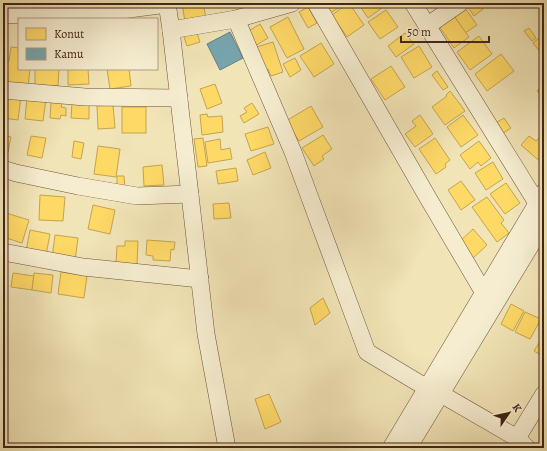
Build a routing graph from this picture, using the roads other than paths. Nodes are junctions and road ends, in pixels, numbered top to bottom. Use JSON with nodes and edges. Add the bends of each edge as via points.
{"nodes":[{"id":1,"x":292,"y":3,"type":"edge"},
{"id":2,"x":316,"y":3,"type":"edge"},
{"id":3,"x":413,"y":3,"type":"edge"},
{"id":4,"x":460,"y":3,"type":"edge"},
{"id":5,"x":167,"y":4,"type":"edge"},
{"id":6,"x":3,"y":15,"type":"edge"},
{"id":7,"x":236,"y":19,"type":"junction"},
{"id":8,"x":427,"y":26,"type":"junction"},
{"id":9,"x":171,"y":30,"type":"junction"},
{"id":10,"x":3,"y":90,"type":"edge"},
{"id":11,"x":179,"y":98,"type":"junction"},
{"id":12,"x":3,"y":169,"type":"edge"},
{"id":13,"x":190,"y":194,"type":"junction"},
{"id":14,"x":542,"y":201,"type":"edge"},
{"id":15,"x":544,"y":222,"type":"edge"},
{"id":16,"x":3,"y":252,"type":"edge"},
{"id":17,"x":200,"y":279,"type":"junction"},
{"id":18,"x":484,"y":293,"type":"junction"},
{"id":19,"x":434,"y":391,"type":"junction"},
{"id":20,"x":544,"y":394,"type":"edge"},
{"id":21,"x":522,"y":443,"type":"edge"},
{"id":22,"x":227,"y":448,"type":"edge"},
{"id":23,"x":391,"y":448,"type":"edge"},
{"id":24,"x":408,"y":448,"type":"edge"}],
"edges":[{"from":1,"to":7,"type":"street"},
{"from":2,"to":18,"type":"street"},
{"from":3,"to":8,"type":"street"},
{"from":4,"to":8,"type":"street"},
{"from":5,"to":6,"type":"street","via":[[114,11]]},
{"from":5,"to":9,"type":"street"},
{"from":7,"to":9,"type":"street"},
{"from":7,"to":19,"type":"street","via":[[293,152],[367,352]]},
{"from":8,"to":14,"type":"street"},
{"from":9,"to":11,"type":"street"},
{"from":10,"to":11,"type":"street","via":[[85,98]]},
{"from":11,"to":13,"type":"street"},
{"from":12,"to":13,"type":"street","via":[[137,196]]},
{"from":13,"to":17,"type":"street"},
{"from":14,"to":18,"type":"street"},
{"from":15,"to":19,"type":"street"},
{"from":16,"to":17,"type":"street","via":[[83,267]]},
{"from":17,"to":22,"type":"street","via":[[206,334]]},
{"from":18,"to":19,"type":"street"},
{"from":19,"to":21,"type":"street"},
{"from":19,"to":23,"type":"street"},
{"from":19,"to":24,"type":"street"},
{"from":20,"to":21,"type":"street"}]}
